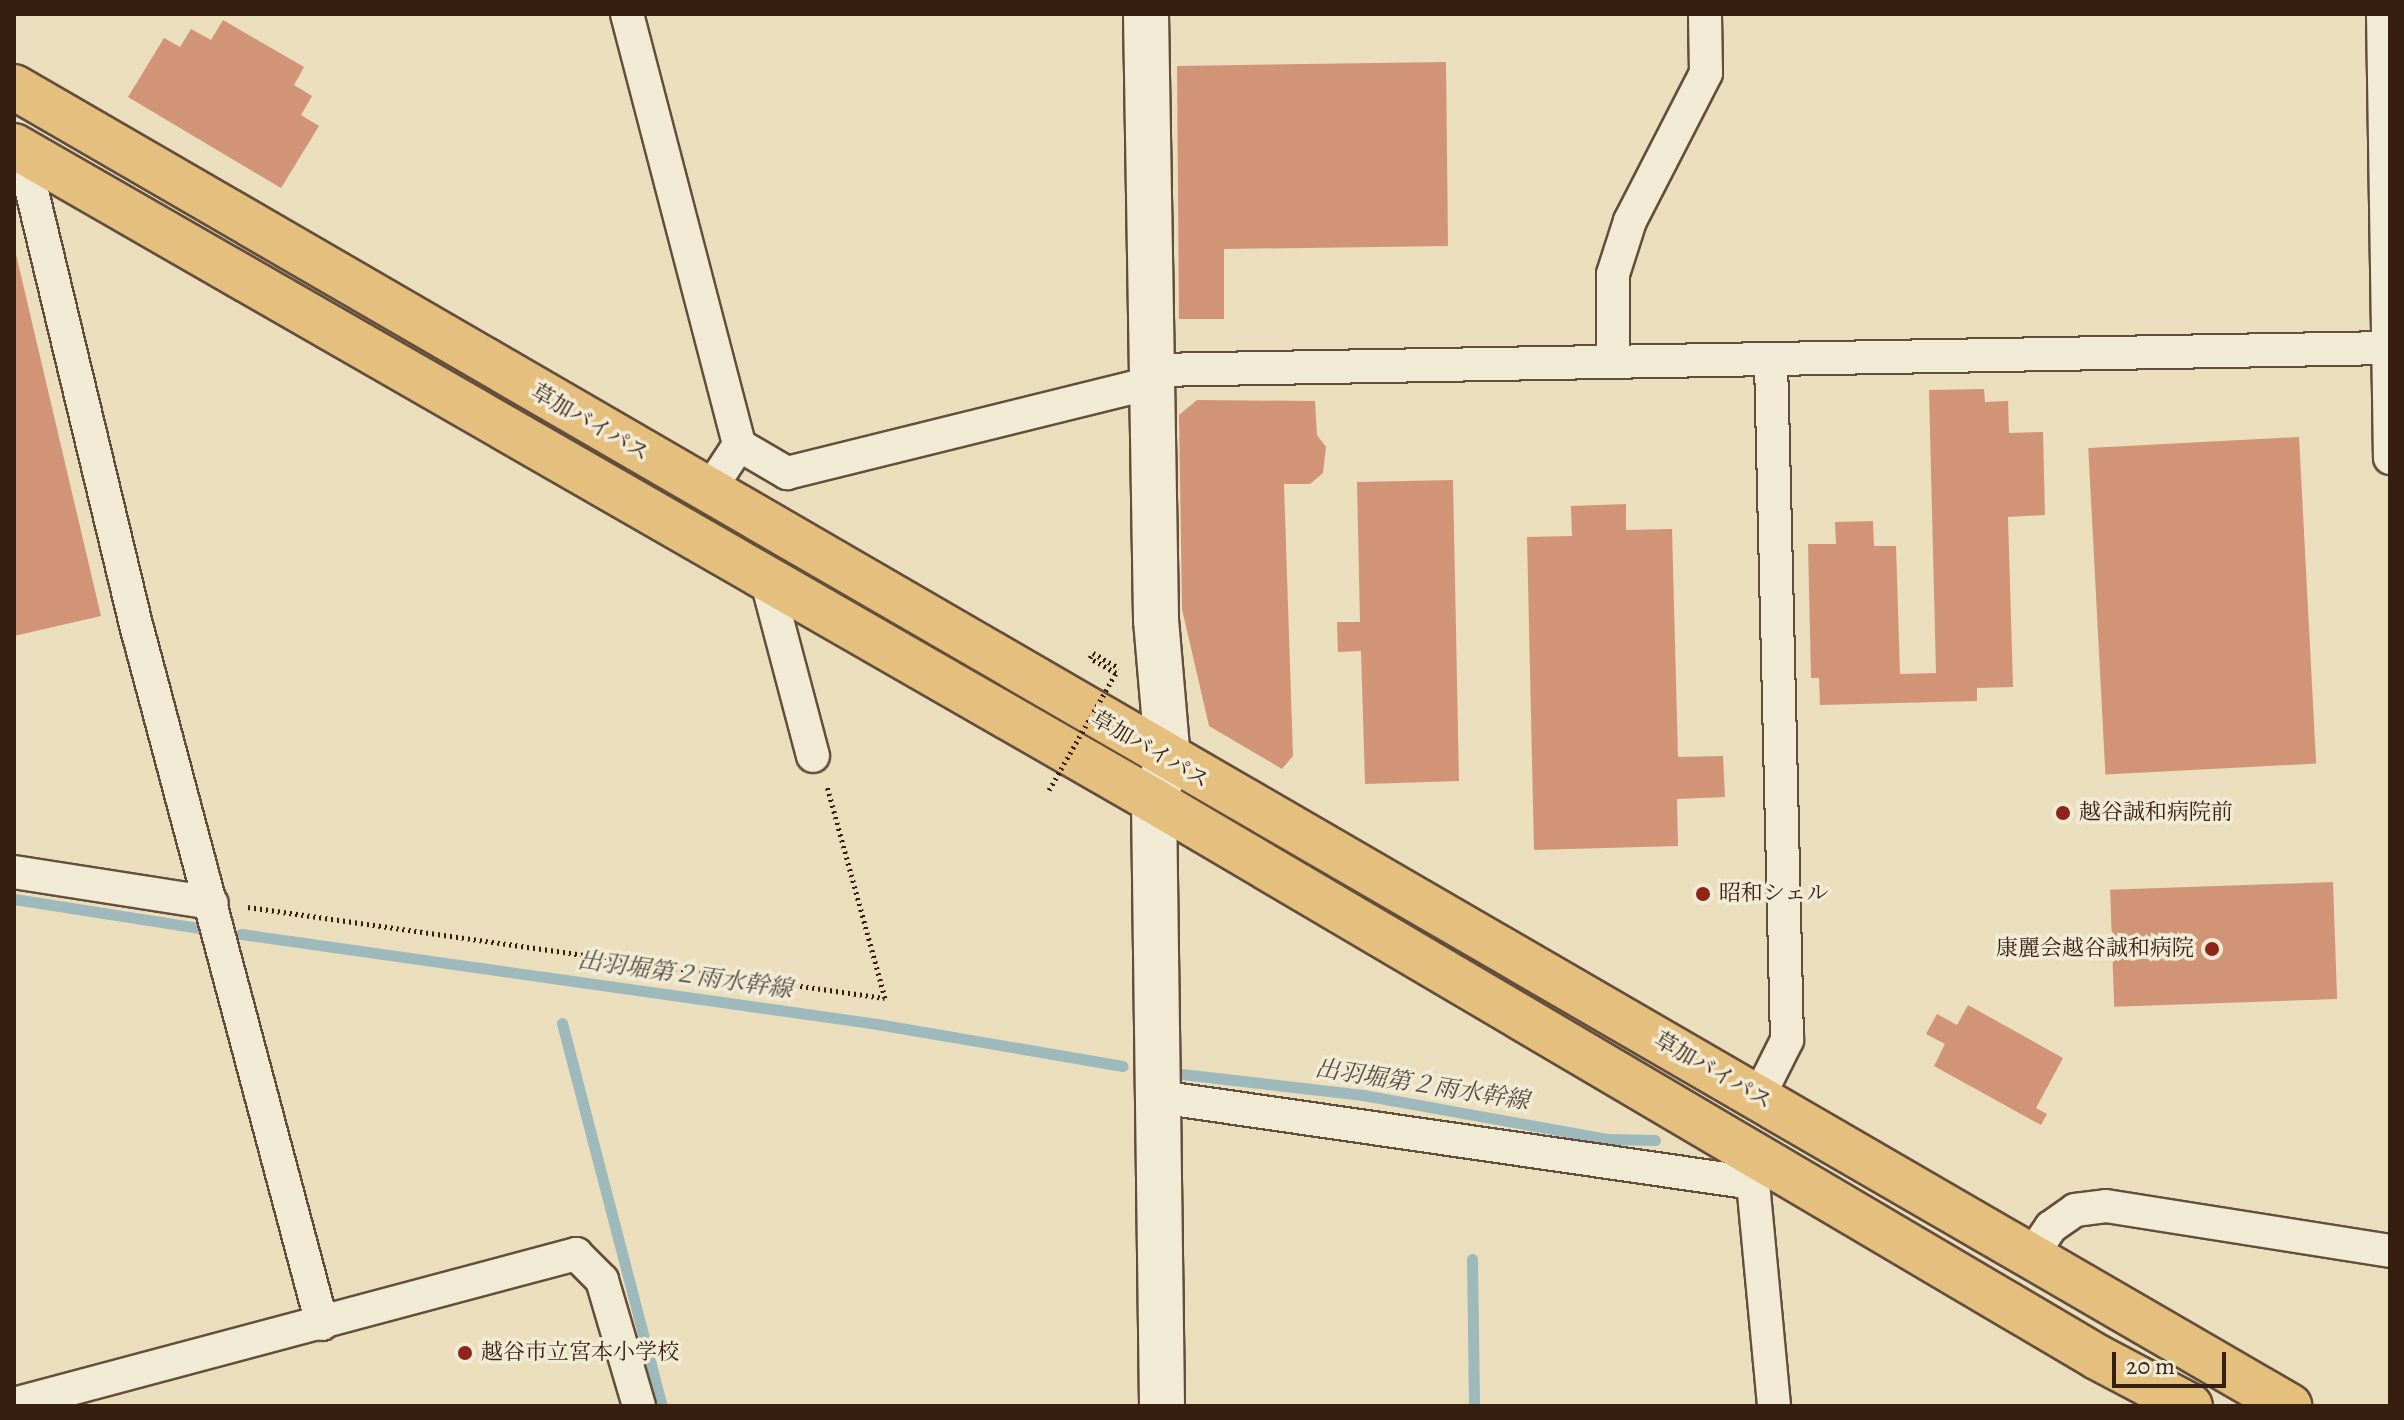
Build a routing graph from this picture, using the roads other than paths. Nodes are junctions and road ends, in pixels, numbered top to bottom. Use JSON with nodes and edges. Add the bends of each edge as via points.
{"nodes":[{"id":1,"x":627,"y":14,"type":"edge"},
{"id":2,"x":1146,"y":14,"type":"edge"},
{"id":3,"x":1705,"y":14,"type":"edge"},
{"id":4,"x":2383,"y":14,"type":"edge"},
{"id":5,"x":14,"y":87,"type":"edge"},
{"id":6,"x":18,"y":148,"type":"edge"},
{"id":7,"x":2389,"y":348,"type":"edge"},
{"id":8,"x":1771,"y":360,"type":"junction"},
{"id":9,"x":1613,"y":362,"type":"junction"},
{"id":10,"x":1154,"y":376,"type":"junction"},
{"id":11,"x":739,"y":445,"type":"junction"},
{"id":12,"x":2390,"y":458,"type":"edge"},
{"id":13,"x":708,"y":492,"type":"junction"},
{"id":14,"x":766,"y":578,"type":"junction"},
{"id":15,"x":813,"y":756,"type":"road end"},
{"id":16,"x":1161,"y":780,"type":"junction"},
{"id":17,"x":14,"y":872,"type":"edge"},
{"id":18,"x":212,"y":903,"type":"junction"},
{"id":19,"x":1759,"y":1096,"type":"junction"},
{"id":20,"x":1159,"y":1097,"type":"junction"},
{"id":21,"x":1761,"y":1172,"type":"junction"},
{"id":22,"x":2390,"y":1251,"type":"edge"},
{"id":23,"x":2030,"y":1258,"type":"junction"},
{"id":24,"x":322,"y":1324,"type":"junction"},
{"id":25,"x":14,"y":1404,"type":"edge"},
{"id":26,"x":639,"y":1406,"type":"edge"},
{"id":27,"x":1162,"y":1406,"type":"edge"},
{"id":28,"x":1774,"y":1406,"type":"edge"},
{"id":29,"x":2190,"y":1406,"type":"edge"},
{"id":30,"x":2289,"y":1406,"type":"edge"}],
"edges":[{"from":1,"to":11,"type":"street"},
{"from":2,"to":10,"type":"street"},
{"from":3,"to":9,"type":"street","via":[[1706,73],[1630,221],[1613,274]]},
{"from":4,"to":7,"type":"street"},
{"from":5,"to":13,"type":"highway","name":"草加バイパス"},
{"from":6,"to":14,"type":"highway","name":"草加バイパス"},
{"from":6,"to":18,"type":"street","via":[[138,632]]},
{"from":7,"to":8,"type":"street"},
{"from":7,"to":12,"type":"street"},
{"from":8,"to":9,"type":"street"},
{"from":8,"to":19,"type":"street","via":[[1787,1040]]},
{"from":9,"to":10,"type":"street"},
{"from":10,"to":11,"type":"street","via":[[787,473]]},
{"from":10,"to":16,"type":"street"},
{"from":11,"to":13,"type":"street"},
{"from":13,"to":16,"type":"highway","name":"草加バイパス"},
{"from":14,"to":15,"type":"street"},
{"from":14,"to":16,"type":"highway","name":"草加バイパス"},
{"from":16,"to":19,"type":"highway","name":"草加バイパス"},
{"from":16,"to":20,"type":"street"},
{"from":16,"to":21,"type":"highway","name":"草加バイパス"},
{"from":17,"to":18,"type":"street"},
{"from":18,"to":24,"type":"street"},
{"from":19,"to":23,"type":"highway","name":"草加バイパス"},
{"from":20,"to":21,"type":"street"},
{"from":20,"to":27,"type":"street"},
{"from":21,"to":28,"type":"street"},
{"from":21,"to":29,"type":"highway","name":"草加バイパス"},
{"from":22,"to":23,"type":"street","via":[[2106,1206],[2075,1210],[2051,1227]]},
{"from":23,"to":30,"type":"highway","name":"草加バイパス"},
{"from":24,"to":25,"type":"street"},
{"from":24,"to":26,"type":"street","via":[[576,1254],[602,1280]]}]}
